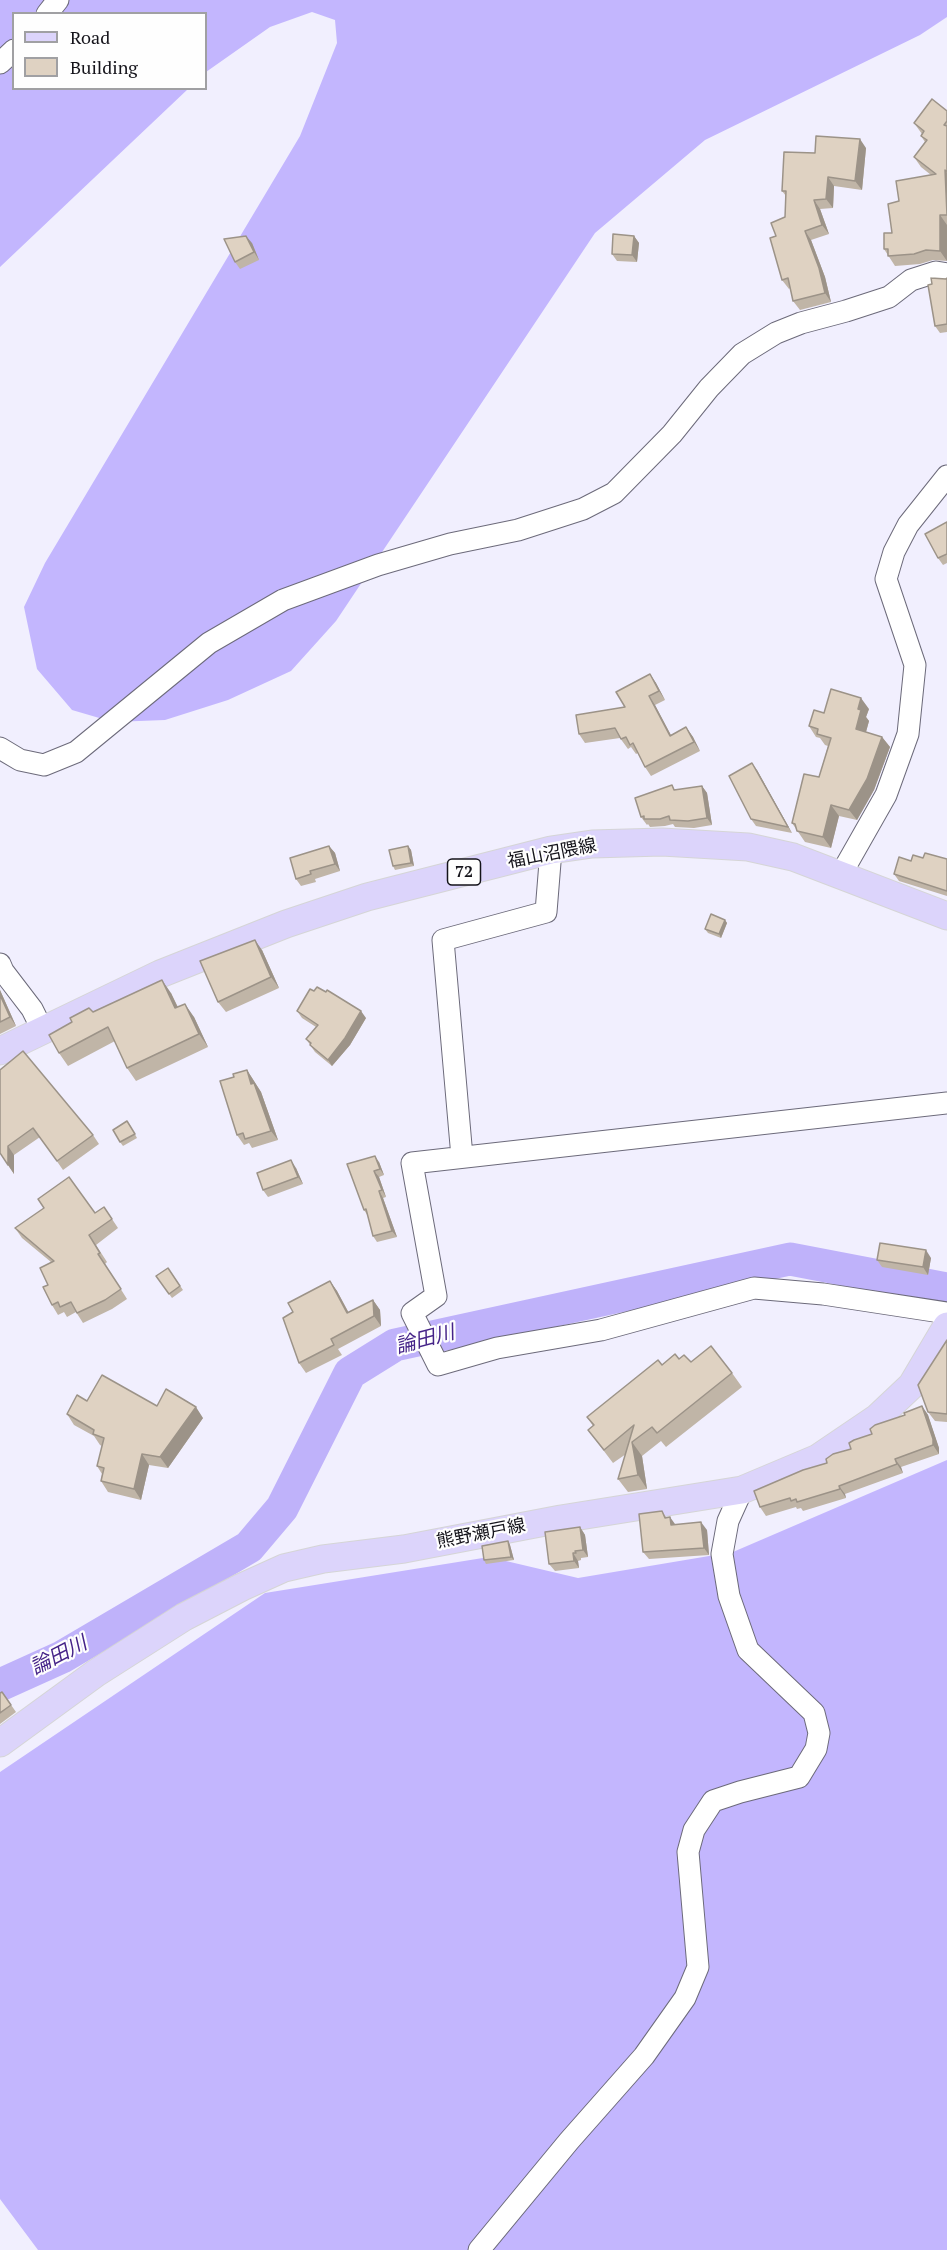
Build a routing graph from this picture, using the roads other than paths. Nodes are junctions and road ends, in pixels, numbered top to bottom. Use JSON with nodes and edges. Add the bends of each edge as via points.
{"nodes":[{"id":1,"x":58,"y":0,"type":"edge"},
{"id":2,"x":49,"y":12,"type":"edge"},
{"id":3,"x":12,"y":52,"type":"edge"},
{"id":4,"x":0,"y":63,"type":"edge"},
{"id":5,"x":947,"y":273,"type":"edge"},
{"id":6,"x":947,"y":476,"type":"edge"},
{"id":7,"x":0,"y":748,"type":"edge"},
{"id":8,"x":551,"y":850,"type":"junction"},
{"id":9,"x":840,"y":876,"type":"junction"},
{"id":10,"x":947,"y":916,"type":"edge"},
{"id":11,"x":0,"y":964,"type":"edge"},
{"id":12,"x":43,"y":1031,"type":"junction"},
{"id":13,"x":0,"y":1051,"type":"edge"},
{"id":14,"x":947,"y":1103,"type":"edge"},
{"id":15,"x":462,"y":1157,"type":"junction"},
{"id":16,"x":947,"y":1313,"type":"edge"},
{"id":17,"x":947,"y":1326,"type":"edge"},
{"id":18,"x":742,"y":1490,"type":"junction"},
{"id":19,"x":0,"y":1743,"type":"edge"},
{"id":20,"x":479,"y":2250,"type":"edge"}],
"edges":[{"from":1,"to":2,"type":"street"},
{"from":3,"to":4,"type":"street"},
{"from":5,"to":7,"type":"street","via":[[936,272],[911,280],[889,297],[801,323],[742,354],[614,493],[583,509],[518,530],[378,565],[283,600],[209,644],[76,752],[44,765],[20,760]]},
{"from":6,"to":9,"type":"street","via":[[908,525],[886,579],[915,664],[908,734],[886,795]]},
{"from":8,"to":9,"type":"main road","name":"福山沼隈線","number":"72","via":[[592,844],[650,843],[748,847],[793,857]]},
{"from":8,"to":12,"type":"main road","name":"福山沼隈線","number":"72","via":[[367,897],[286,924],[160,974]]},
{"from":8,"to":15,"type":"street","via":[[546,912],[443,940]]},
{"from":9,"to":10,"type":"main road","name":"福山沼隈線","number":"72"},
{"from":11,"to":12,"type":"street"},
{"from":12,"to":13,"type":"main road","name":"福山沼隈線","number":"72"},
{"from":14,"to":15,"type":"street"},
{"from":15,"to":16,"type":"street","via":[[412,1163],[436,1296],[412,1313],[438,1365],[497,1348],[600,1330],[754,1288]]},
{"from":17,"to":18,"type":"main road","name":"熊野瀬戸線","via":[[912,1385],[877,1418],[818,1458]]},
{"from":18,"to":19,"type":"main road","name":"熊野瀬戸線","via":[[284,1568],[184,1617],[96,1673]]},
{"from":18,"to":20,"type":"street","via":[[728,1521],[723,1554],[729,1596],[748,1650],[814,1713],[819,1733],[816,1749],[799,1777],[713,1801],[693,1830],[688,1852],[698,1967],[685,1998],[644,2056]]}]}
